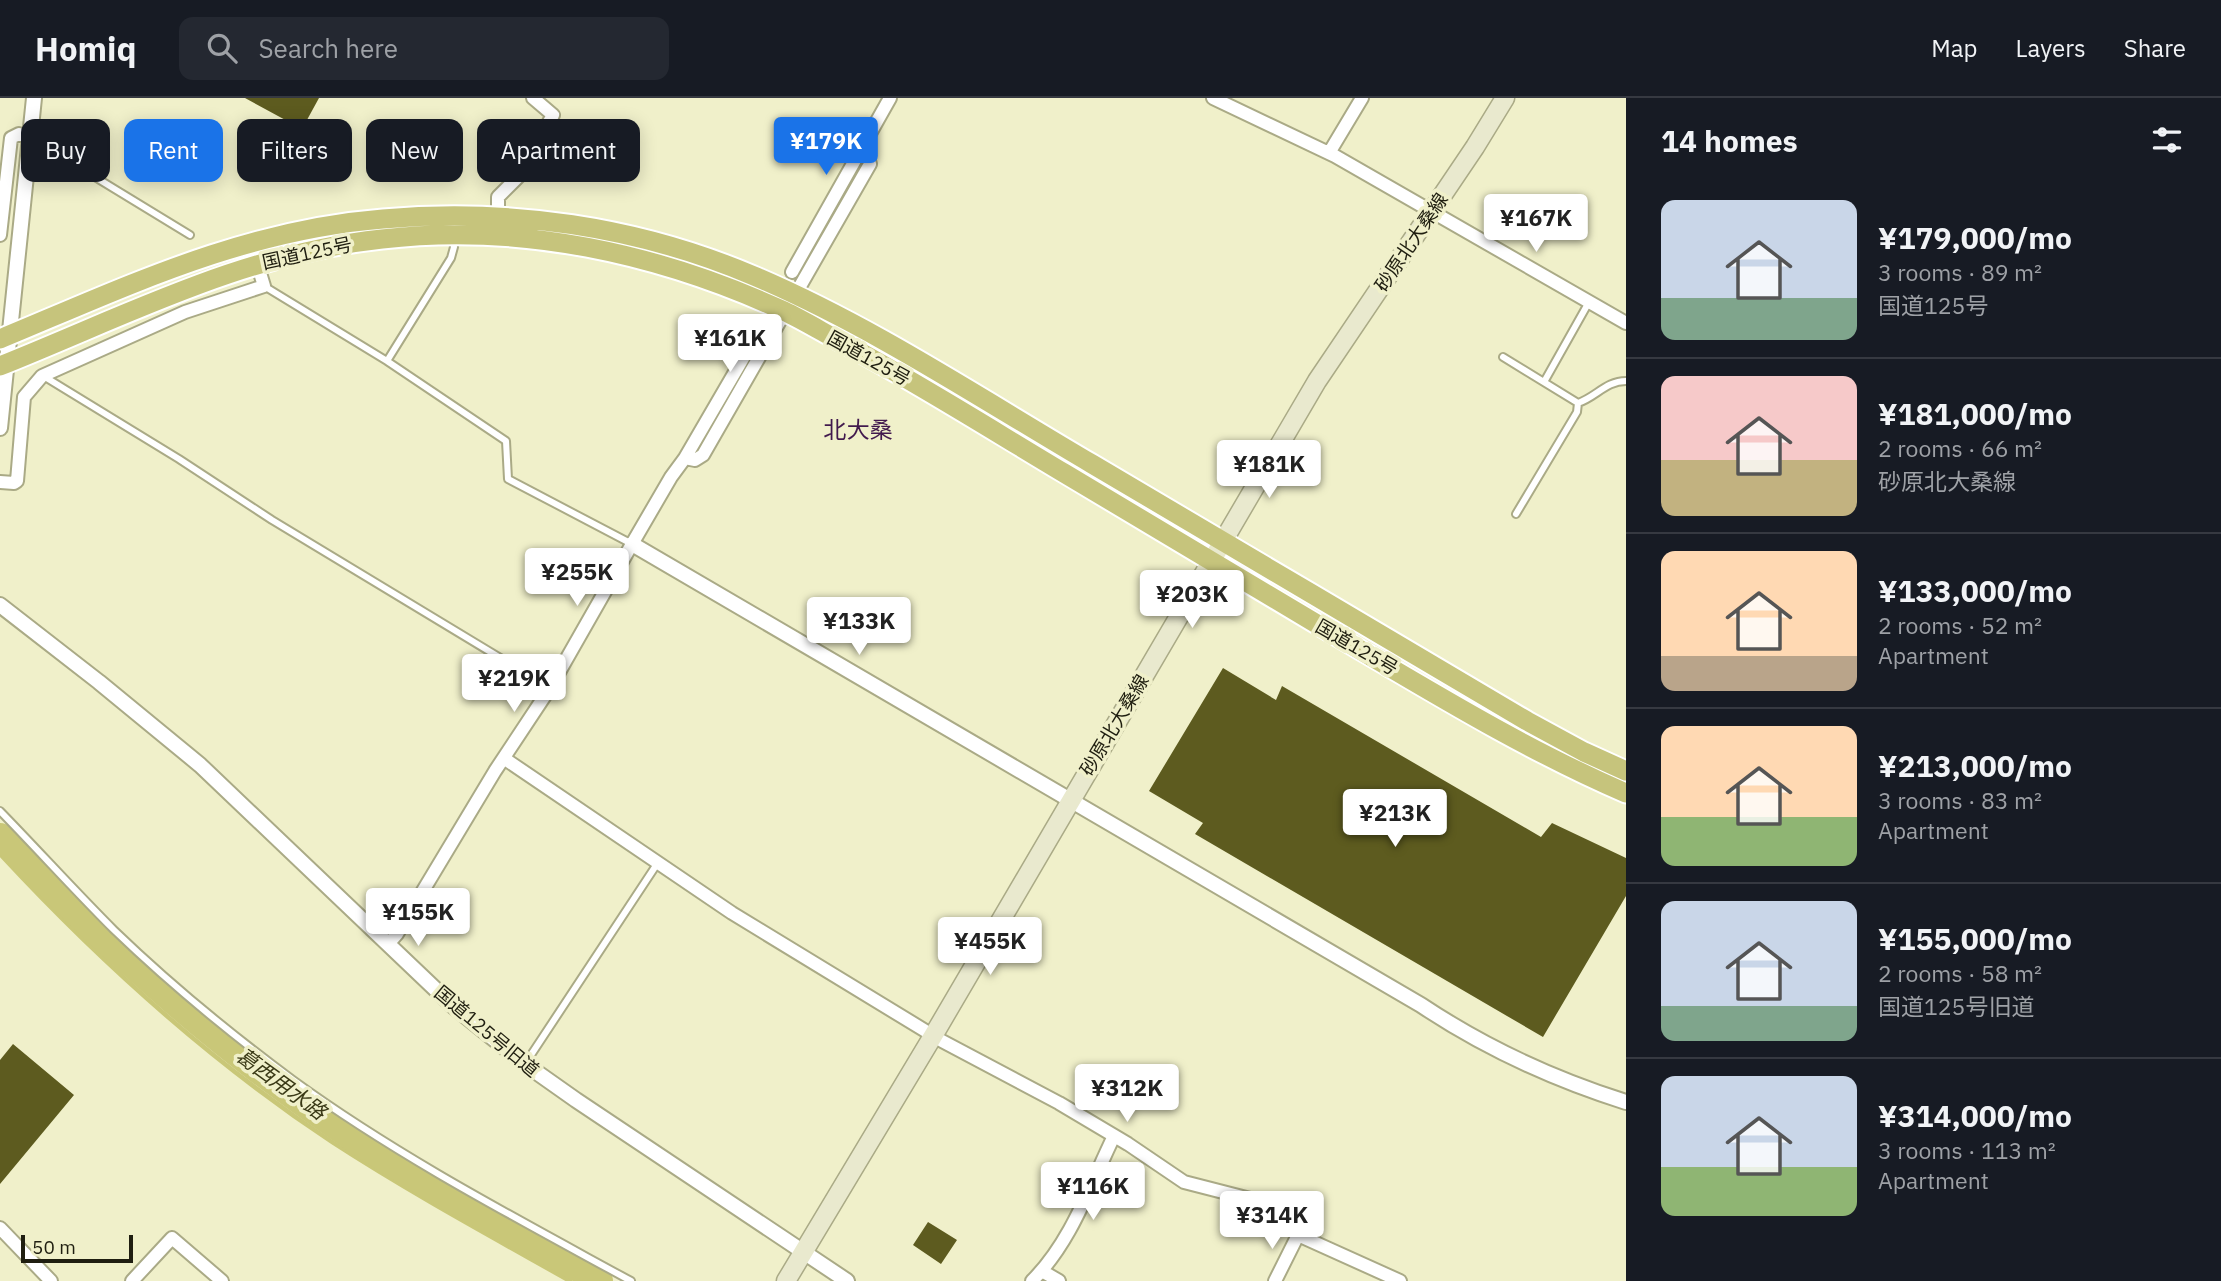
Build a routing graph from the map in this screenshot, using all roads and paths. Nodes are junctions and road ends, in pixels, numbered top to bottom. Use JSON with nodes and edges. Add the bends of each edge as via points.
{"nodes":[{"id":1,"x":34,"y":98,"type":"edge"},
{"id":2,"x":533,"y":98,"type":"edge"},
{"id":3,"x":890,"y":98,"type":"edge"},
{"id":4,"x":1213,"y":98,"type":"edge"},
{"id":5,"x":1362,"y":98,"type":"edge"},
{"id":6,"x":1505,"y":98,"type":"edge"},
{"id":7,"x":32,"y":119,"type":"edge"},
{"id":8,"x":21,"y":135,"type":"edge"},
{"id":9,"x":863,"y":144,"type":"junction"},
{"id":10,"x":1329,"y":153,"type":"junction"},
{"id":11,"x":25,"y":182,"type":"edge"},
{"id":12,"x":103,"y":182,"type":"edge"},
{"id":13,"x":1430,"y":213,"type":"junction"},
{"id":14,"x":498,"y":218,"type":"junction"},
{"id":15,"x":0,"y":235,"type":"edge"},
{"id":16,"x":190,"y":235,"type":"dead end"},
{"id":17,"x":453,"y":235,"type":"junction"},
{"id":18,"x":257,"y":263,"type":"junction"},
{"id":19,"x":792,"y":272,"type":"tunnel mouth"},
{"id":20,"x":264,"y":286,"type":"junction"},
{"id":21,"x":1589,"y":302,"type":"junction"},
{"id":22,"x":790,"y":303,"type":"junction"},
{"id":23,"x":1626,"y":323,"type":"edge"},
{"id":24,"x":762,"y":324,"type":"tunnel mouth"},
{"id":25,"x":5,"y":336,"type":"edge"},
{"id":26,"x":1503,"y":357,"type":"dead end"},
{"id":27,"x":387,"y":361,"type":"junction"},
{"id":28,"x":4,"y":364,"type":"edge"},
{"id":29,"x":42,"y":376,"type":"junction"},
{"id":30,"x":1544,"y":382,"type":"junction"},
{"id":31,"x":1626,"y":382,"type":"edge"},
{"id":32,"x":1578,"y":402,"type":"junction"},
{"id":33,"x":0,"y":428,"type":"edge"},
{"id":34,"x":685,"y":458,"type":"junction"},
{"id":35,"x":0,"y":482,"type":"edge"},
{"id":36,"x":1517,"y":514,"type":"dead end"},
{"id":37,"x":1222,"y":541,"type":"junction"},
{"id":38,"x":632,"y":544,"type":"junction"},
{"id":39,"x":1210,"y":561,"type":"junction"},
{"id":40,"x":0,"y":605,"type":"edge"},
{"id":41,"x":550,"y":688,"type":"junction"},
{"id":42,"x":505,"y":759,"type":"junction"},
{"id":43,"x":1626,"y":771,"type":"edge"},
{"id":44,"x":1626,"y":793,"type":"edge"},
{"id":45,"x":1070,"y":800,"type":"junction"},
{"id":46,"x":0,"y":811,"type":"edge"},
{"id":47,"x":657,"y":864,"type":"junction"},
{"id":48,"x":388,"y":944,"type":"junction"},
{"id":49,"x":933,"y":1036,"type":"junction"},
{"id":50,"x":525,"y":1064,"type":"junction"},
{"id":51,"x":1626,"y":1102,"type":"edge"},
{"id":52,"x":1114,"y":1136,"type":"junction"},
{"id":53,"x":0,"y":1228,"type":"edge"},
{"id":54,"x":1298,"y":1236,"type":"junction"},
{"id":55,"x":804,"y":1253,"type":"junction"},
{"id":56,"x":1042,"y":1271,"type":"junction"},
{"id":57,"x":51,"y":1281,"type":"edge"},
{"id":58,"x":132,"y":1281,"type":"edge"},
{"id":59,"x":222,"y":1281,"type":"edge"},
{"id":60,"x":631,"y":1281,"type":"edge"},
{"id":61,"x":786,"y":1281,"type":"edge"},
{"id":62,"x":846,"y":1281,"type":"edge"},
{"id":63,"x":1032,"y":1281,"type":"edge"},
{"id":64,"x":1059,"y":1281,"type":"edge"},
{"id":65,"x":1275,"y":1281,"type":"edge"},
{"id":66,"x":1400,"y":1281,"type":"edge"}],
"edges":[{"from":1,"to":7,"type":"street"},
{"from":2,"to":14,"type":"street","via":[[553,116],[518,177],[498,197]]},
{"from":3,"to":9,"type":"street"},
{"from":4,"to":10,"type":"street"},
{"from":5,"to":10,"type":"street"},
{"from":6,"to":13,"type":"main road","name":"砂原北大桑線"},
{"from":8,"to":15,"type":"street","via":[[11,138]]},
{"from":9,"to":19,"type":"street"},
{"from":9,"to":22,"type":"street","via":[[870,164]]},
{"from":10,"to":13,"type":"street"},
{"from":11,"to":25,"type":"street"},
{"from":12,"to":16,"type":"lane"},
{"from":13,"to":21,"type":"street"},
{"from":13,"to":37,"type":"main road","name":"砂原北大桑線","via":[[1317,381]]},
{"from":14,"to":22,"type":"highway","name":"国道125号","via":[[575,224],[636,236],[752,275]]},
{"from":14,"to":25,"type":"highway","name":"国道125号","via":[[380,219],[279,234],[175,265]]},
{"from":17,"to":18,"type":"highway","name":"国道125号","via":[[369,240]]},
{"from":17,"to":22,"type":"highway","name":"国道125号","via":[[514,237],[631,255]]},
{"from":17,"to":27,"type":"lane","via":[[451,258]]},
{"from":18,"to":20,"type":"street"},
{"from":18,"to":28,"type":"highway","name":"国道125号","via":[[161,297]]},
{"from":20,"to":27,"type":"lane"},
{"from":20,"to":29,"type":"street","via":[[185,312]]},
{"from":21,"to":23,"type":"street"},
{"from":21,"to":30,"type":"lane"},
{"from":22,"to":34,"type":"street","via":[[703,455],[695,460]]},
{"from":22,"to":37,"type":"highway","name":"国道125号","via":[[949,379]]},
{"from":22,"to":39,"type":"highway","name":"国道125号"},
{"from":24,"to":34,"type":"street"},
{"from":25,"to":28,"type":"street"},
{"from":26,"to":30,"type":"lane"},
{"from":27,"to":38,"type":"lane","via":[[506,441],[508,479]]},
{"from":28,"to":33,"type":"street"},
{"from":29,"to":35,"type":"street","via":[[24,397],[17,481]]},
{"from":29,"to":41,"type":"lane"},
{"from":30,"to":32,"type":"lane"},
{"from":31,"to":32,"type":"lane","via":[[1607,385]]},
{"from":32,"to":36,"type":"lane","via":[[1577,412]]},
{"from":34,"to":38,"type":"street"},
{"from":37,"to":39,"type":"main road","name":"砂原北大桑線"},
{"from":37,"to":43,"type":"highway","name":"国道125号","via":[[1527,720]]},
{"from":38,"to":41,"type":"street"},
{"from":38,"to":45,"type":"street"},
{"from":39,"to":44,"type":"highway","name":"国道125号","via":[[1574,771]]},
{"from":39,"to":45,"type":"main road","name":"砂原北大桑線"},
{"from":40,"to":48,"type":"street","name":"国道125号旧道","via":[[200,765]]},
{"from":41,"to":42,"type":"street"},
{"from":42,"to":47,"type":"street"},
{"from":42,"to":48,"type":"street"},
{"from":45,"to":49,"type":"main road","name":"砂原北大桑線"},
{"from":45,"to":51,"type":"street","via":[[1461,1032],[1545,1074]]},
{"from":46,"to":60,"type":"lane","via":[[149,962],[293,1080],[437,1173]]},
{"from":47,"to":49,"type":"street"},
{"from":47,"to":50,"type":"lane"},
{"from":48,"to":50,"type":"street","name":"国道125号旧道","via":[[452,1005]]},
{"from":49,"to":52,"type":"street"},
{"from":49,"to":55,"type":"main road","name":"砂原北大桑線"},
{"from":50,"to":55,"type":"street","name":"国道125号旧道"},
{"from":52,"to":54,"type":"street","via":[[1184,1182],[1258,1201]]},
{"from":52,"to":56,"type":"street","via":[[1072,1227]]},
{"from":53,"to":57,"type":"street"},
{"from":54,"to":65,"type":"street"},
{"from":54,"to":66,"type":"street"},
{"from":55,"to":61,"type":"main road","name":"砂原北大桑線"},
{"from":55,"to":62,"type":"street","name":"国道125号旧道"},
{"from":56,"to":63,"type":"street"},
{"from":56,"to":64,"type":"street"},
{"from":58,"to":59,"type":"street","via":[[172,1238]]}]}
